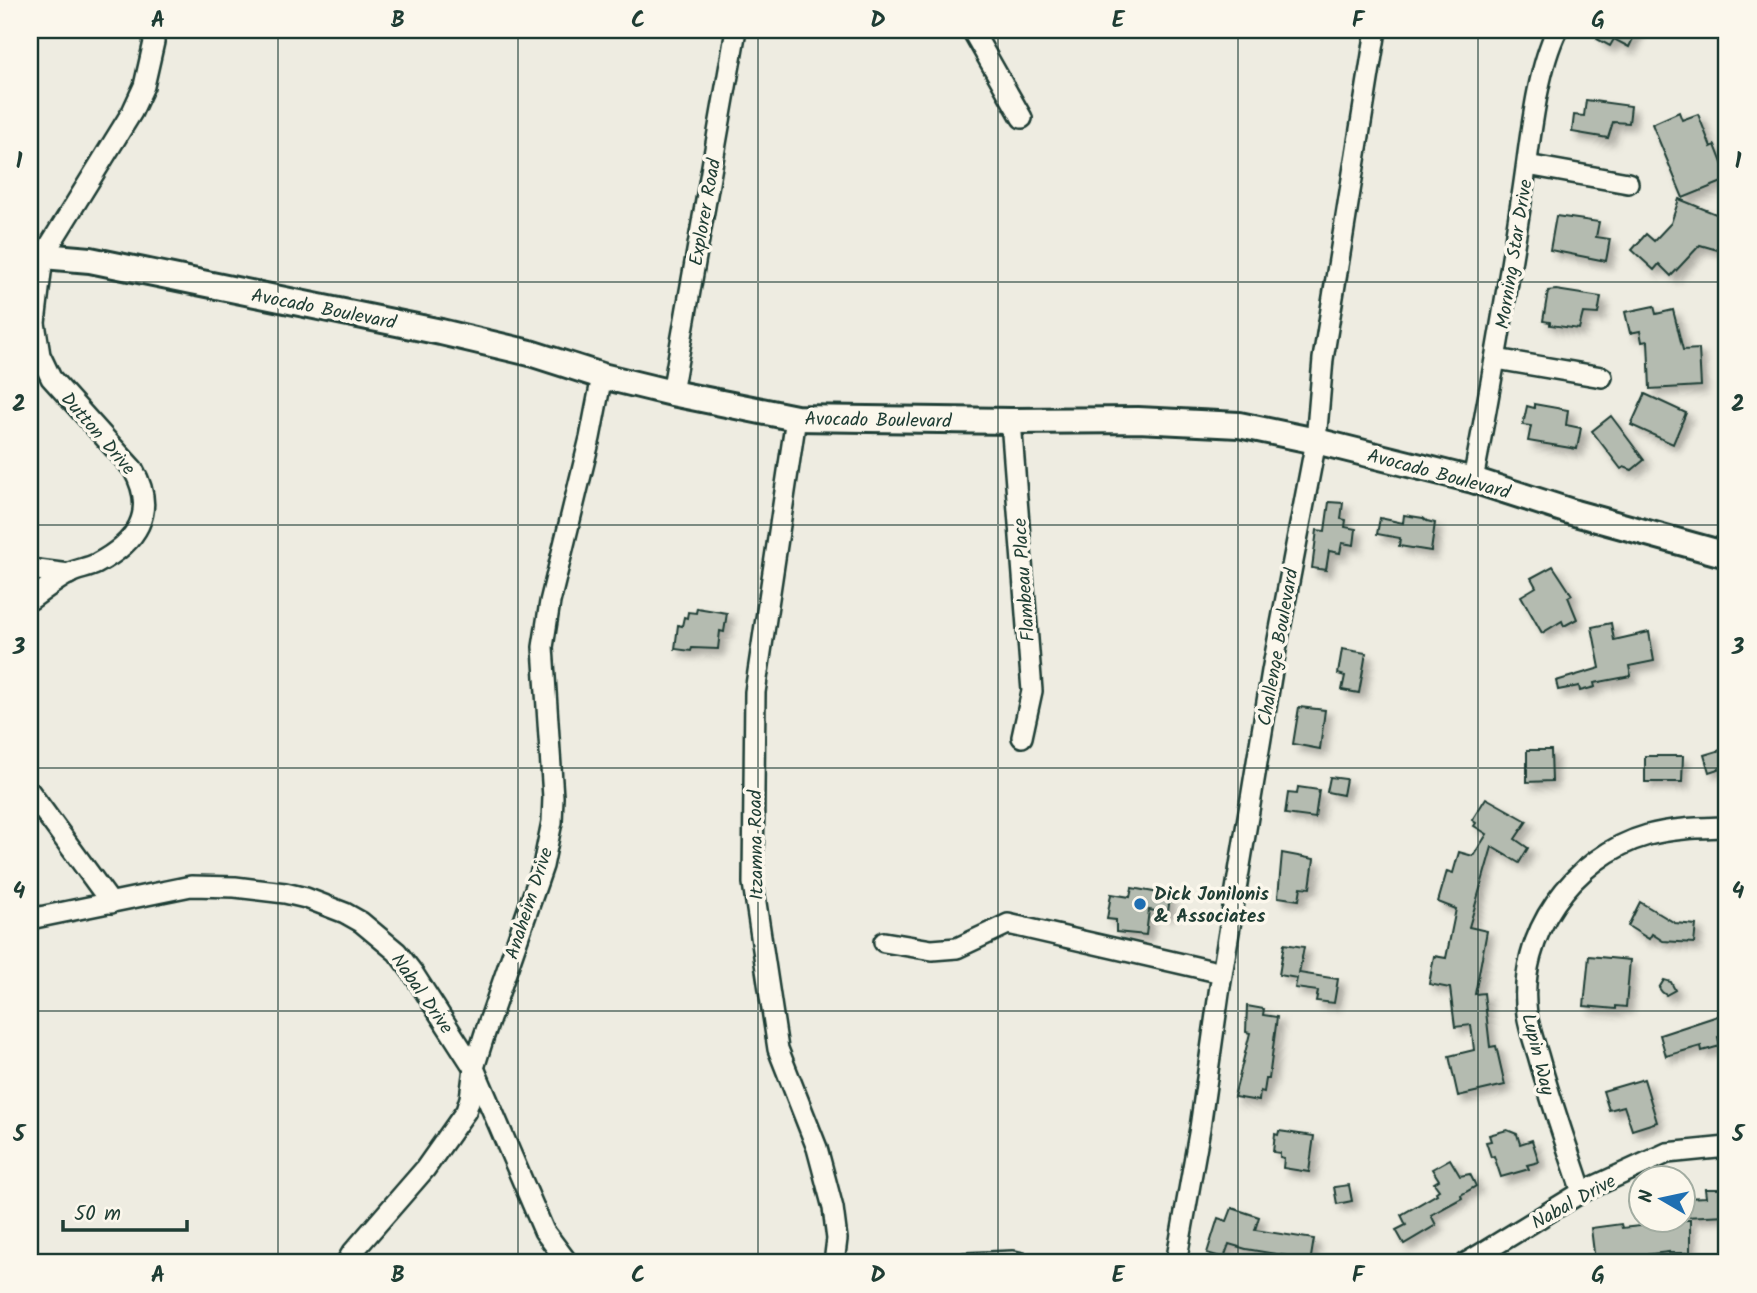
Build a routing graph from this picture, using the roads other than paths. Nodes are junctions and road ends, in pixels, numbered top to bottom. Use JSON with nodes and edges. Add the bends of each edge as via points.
{"nodes":[{"id":1,"x":151,"y":30,"type":"edge"},
{"id":2,"x":736,"y":30,"type":"edge"},
{"id":3,"x":972,"y":30,"type":"edge"},
{"id":4,"x":1376,"y":30,"type":"edge"},
{"id":5,"x":1558,"y":30,"type":"edge"},
{"id":6,"x":1022,"y":118,"type":"dead end"},
{"id":7,"x":1527,"y":165,"type":"junction"},
{"id":8,"x":1628,"y":183,"type":"dead end"},
{"id":9,"x":37,"y":254,"type":"edge"},
{"id":10,"x":1496,"y":359,"type":"junction"},
{"id":11,"x":602,"y":376,"type":"junction"},
{"id":12,"x":1602,"y":377,"type":"dead end"},
{"id":13,"x":672,"y":393,"type":"junction"},
{"id":14,"x":796,"y":418,"type":"junction"},
{"id":15,"x":1011,"y":421,"type":"junction"},
{"id":16,"x":1316,"y":441,"type":"junction"},
{"id":17,"x":1473,"y":480,"type":"junction"},
{"id":18,"x":1727,"y":555,"type":"edge"},
{"id":19,"x":30,"y":569,"type":"edge"},
{"id":20,"x":69,"y":574,"type":"junction"},
{"id":21,"x":30,"y":600,"type":"edge"},
{"id":22,"x":1022,"y":737,"type":"dead end"},
{"id":23,"x":30,"y":792,"type":"edge"},
{"id":24,"x":1727,"y":827,"type":"edge"},
{"id":25,"x":111,"y":903,"type":"junction"},
{"id":26,"x":30,"y":919,"type":"edge"},
{"id":27,"x":884,"y":943,"type":"dead end"},
{"id":28,"x":1222,"y":973,"type":"junction"},
{"id":29,"x":474,"y":1068,"type":"junction"},
{"id":30,"x":1727,"y":1147,"type":"edge"},
{"id":31,"x":1583,"y":1192,"type":"junction"},
{"id":32,"x":346,"y":1263,"type":"edge"},
{"id":33,"x":568,"y":1263,"type":"edge"},
{"id":34,"x":834,"y":1263,"type":"edge"},
{"id":35,"x":966,"y":1263,"type":"edge"},
{"id":36,"x":1022,"y":1263,"type":"edge"},
{"id":37,"x":1176,"y":1263,"type":"edge"},
{"id":38,"x":1466,"y":1263,"type":"edge"}],
"edges":[{"from":1,"to":9,"type":"street","name":"Dutton Drive","via":[[154,42],[145,86],[132,112]]},
{"from":2,"to":13,"type":"street","name":"Explorer Road"},
{"from":3,"to":6,"type":"street"},
{"from":4,"to":16,"type":"street","name":"Challenge Boulevard","via":[[1323,359]]},
{"from":5,"to":7,"type":"street","name":"Morning Star Drive","via":[[1544,69]]},
{"from":7,"to":8,"type":"street"},
{"from":7,"to":10,"type":"street","name":"Morning Star Drive"},
{"from":9,"to":11,"type":"main road","name":"Avocado Boulevard","via":[[90,260],[433,330]]},
{"from":9,"to":20,"type":"street","name":"Dutton Drive","via":[[36,339],[45,366],[59,388],[134,469],[144,499],[142,520],[124,547]]},
{"from":10,"to":12,"type":"street"},
{"from":10,"to":17,"type":"street","name":"Morning Star Drive"},
{"from":11,"to":13,"type":"main road","name":"Avocado Boulevard"},
{"from":11,"to":29,"type":"street","name":"Anaheim Drive","via":[[543,647],[553,797],[548,841]]},
{"from":13,"to":14,"type":"main road","name":"Avocado Boulevard"},
{"from":14,"to":15,"type":"main road","name":"Avocado Boulevard"},
{"from":14,"to":34,"type":"street","name":"Itzamna Road","via":[[755,692],[753,883],[778,1049],[817,1148],[833,1208]]},
{"from":15,"to":16,"type":"main road","name":"Avocado Boulevard","via":[[1239,425]]},
{"from":15,"to":22,"type":"street","name":"Flambeau Place","via":[[1032,691]]},
{"from":16,"to":17,"type":"main road","name":"Avocado Boulevard"},
{"from":16,"to":28,"type":"street","name":"Challenge Boulevard","via":[[1278,633]]},
{"from":17,"to":18,"type":"main road","name":"Avocado Boulevard"},
{"from":19,"to":20,"type":"street"},
{"from":20,"to":21,"type":"street","name":"Dutton Drive"},
{"from":23,"to":25,"type":"street"},
{"from":24,"to":31,"type":"street","name":"Lupin Way","via":[[1665,831],[1611,851],[1566,888],[1537,939],[1528,976],[1527,1015],[1548,1093]]},
{"from":25,"to":26,"type":"street","name":"Nabal Drive"},
{"from":25,"to":29,"type":"street","name":"Nabal Drive","via":[[191,886],[236,887],[285,893],[345,913],[397,952]]},
{"from":27,"to":28,"type":"street","via":[[932,950],[957,948],[1009,924]]},
{"from":28,"to":37,"type":"street","name":"Challenge Boulevard"},
{"from":29,"to":32,"type":"street","name":"Anaheim Drive","via":[[466,1111],[446,1143]]},
{"from":29,"to":33,"type":"street","name":"Nabal Drive","via":[[544,1231]]},
{"from":30,"to":31,"type":"street","name":"Nabal Drive","via":[[1667,1153]]},
{"from":31,"to":38,"type":"street","name":"Nabal Drive"},
{"from":35,"to":36,"type":"street"}]}
